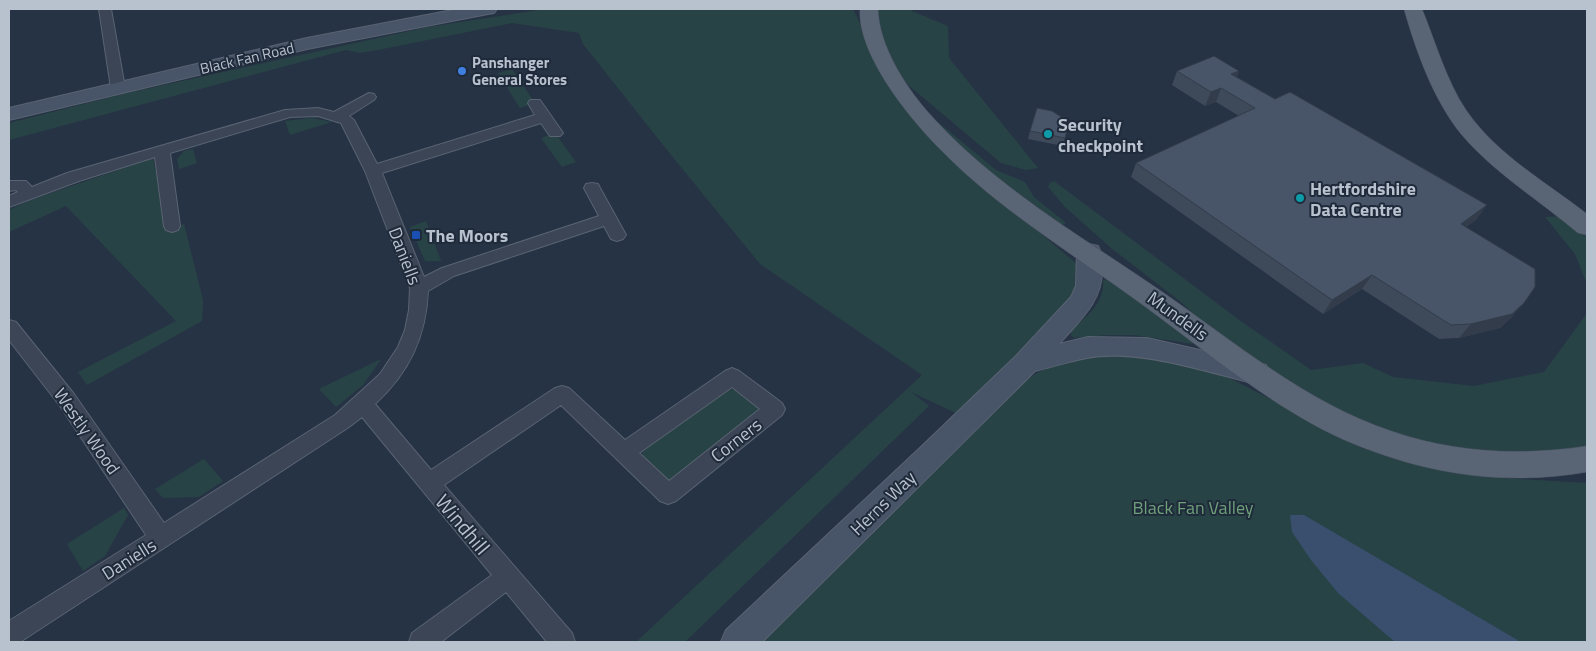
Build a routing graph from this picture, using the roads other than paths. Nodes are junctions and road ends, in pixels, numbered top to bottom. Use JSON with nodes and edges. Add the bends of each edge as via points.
{"nodes":[{"id":1,"x":105,"y":9,"type":"edge"},
{"id":2,"x":488,"y":9,"type":"edge"},
{"id":3,"x":1413,"y":9,"type":"edge"},
{"id":4,"x":866,"y":11,"type":"edge"},
{"id":5,"x":118,"y":88,"type":"junction"},
{"id":6,"x":368,"y":97,"type":"dead end"},
{"id":7,"x":535,"y":103,"type":"dead end"},
{"id":8,"x":9,"y":114,"type":"edge"},
{"id":9,"x":338,"y":116,"type":"junction"},
{"id":10,"x":543,"y":117,"type":"junction"},
{"id":11,"x":555,"y":133,"type":"dead end"},
{"id":12,"x":162,"y":150,"type":"junction"},
{"id":13,"x":373,"y":171,"type":"junction"},
{"id":14,"x":9,"y":186,"type":"edge"},
{"id":15,"x":592,"y":188,"type":"dead end"},
{"id":16,"x":29,"y":194,"type":"junction"},
{"id":17,"x":9,"y":202,"type":"edge"},
{"id":18,"x":607,"y":219,"type":"junction"},
{"id":19,"x":172,"y":226,"type":"dead end"},
{"id":20,"x":1587,"y":227,"type":"edge"},
{"id":21,"x":617,"y":234,"type":"dead end"},
{"id":22,"x":1089,"y":252,"type":"junction"},
{"id":23,"x":419,"y":288,"type":"junction"},
{"id":24,"x":9,"y":327,"type":"edge"},
{"id":25,"x":1026,"y":363,"type":"junction"},
{"id":26,"x":1256,"y":372,"type":"junction"},
{"id":27,"x":363,"y":404,"type":"junction"},
{"id":28,"x":623,"y":453,"type":"junction"},
{"id":29,"x":1587,"y":459,"type":"edge"},
{"id":30,"x":1546,"y":465,"type":"junction"},
{"id":31,"x":1587,"y":472,"type":"edge"},
{"id":32,"x":429,"y":483,"type":"junction"},
{"id":33,"x":161,"y":538,"type":"junction"},
{"id":34,"x":508,"y":577,"type":"junction"},
{"id":35,"x":9,"y":636,"type":"edge"},
{"id":36,"x":421,"y":642,"type":"edge"},
{"id":37,"x":564,"y":642,"type":"edge"},
{"id":38,"x":738,"y":642,"type":"edge"}],
"edges":[{"from":1,"to":5,"type":"street"},
{"from":2,"to":5,"type":"street","name":"Black Fan Road","via":[[426,18]]},
{"from":3,"to":20,"type":"main road","via":[[1457,112],[1504,162]]},
{"from":4,"to":22,"type":"main road","name":"Mundells","via":[[889,73],[935,132],[986,177]]},
{"from":5,"to":8,"type":"street","name":"Black Fan Road"},
{"from":6,"to":9,"type":"street"},
{"from":7,"to":10,"type":"street"},
{"from":9,"to":12,"type":"street","via":[[318,112],[290,113]]},
{"from":9,"to":13,"type":"street","name":"Daniells","via":[[347,120]]},
{"from":10,"to":11,"type":"street"},
{"from":10,"to":13,"type":"street"},
{"from":12,"to":16,"type":"street"},
{"from":12,"to":19,"type":"street"},
{"from":13,"to":23,"type":"street","name":"Daniells"},
{"from":14,"to":16,"type":"street","via":[[20,185]]},
{"from":15,"to":18,"type":"street"},
{"from":16,"to":17,"type":"street"},
{"from":18,"to":21,"type":"street"},
{"from":18,"to":23,"type":"street","via":[[448,272]]},
{"from":22,"to":25,"type":"street","name":"Herns Way","via":[[1090,284],[1087,294]]},
{"from":22,"to":26,"type":"main road","name":"Mundells"},
{"from":23,"to":27,"type":"street","name":"Daniells","via":[[417,323],[412,340],[389,378]]},
{"from":24,"to":33,"type":"street","name":"Westly Wood","via":[[67,400]]},
{"from":25,"to":26,"type":"street","name":"Herns Way","via":[[1088,347],[1113,346],[1147,348]]},
{"from":25,"to":38,"type":"street","name":"Herns Way"},
{"from":26,"to":30,"type":"main road","name":"Mundells","via":[[1297,400],[1378,440],[1478,464]]},
{"from":27,"to":32,"type":"street","name":"Windhill"},
{"from":27,"to":33,"type":"street","name":"Daniells","via":[[342,421]]},
{"from":28,"to":28,"type":"street","name":"Corners","via":[[732,376],[775,409],[668,494]]},
{"from":28,"to":32,"type":"street","name":"Corners","via":[[562,394]]},
{"from":29,"to":30,"type":"main road","name":"Mundells"},
{"from":30,"to":31,"type":"street"},
{"from":32,"to":34,"type":"street","name":"Windhill"},
{"from":33,"to":35,"type":"street","name":"Daniells"},
{"from":34,"to":36,"type":"street"},
{"from":34,"to":37,"type":"street","name":"Windhill"}]}
